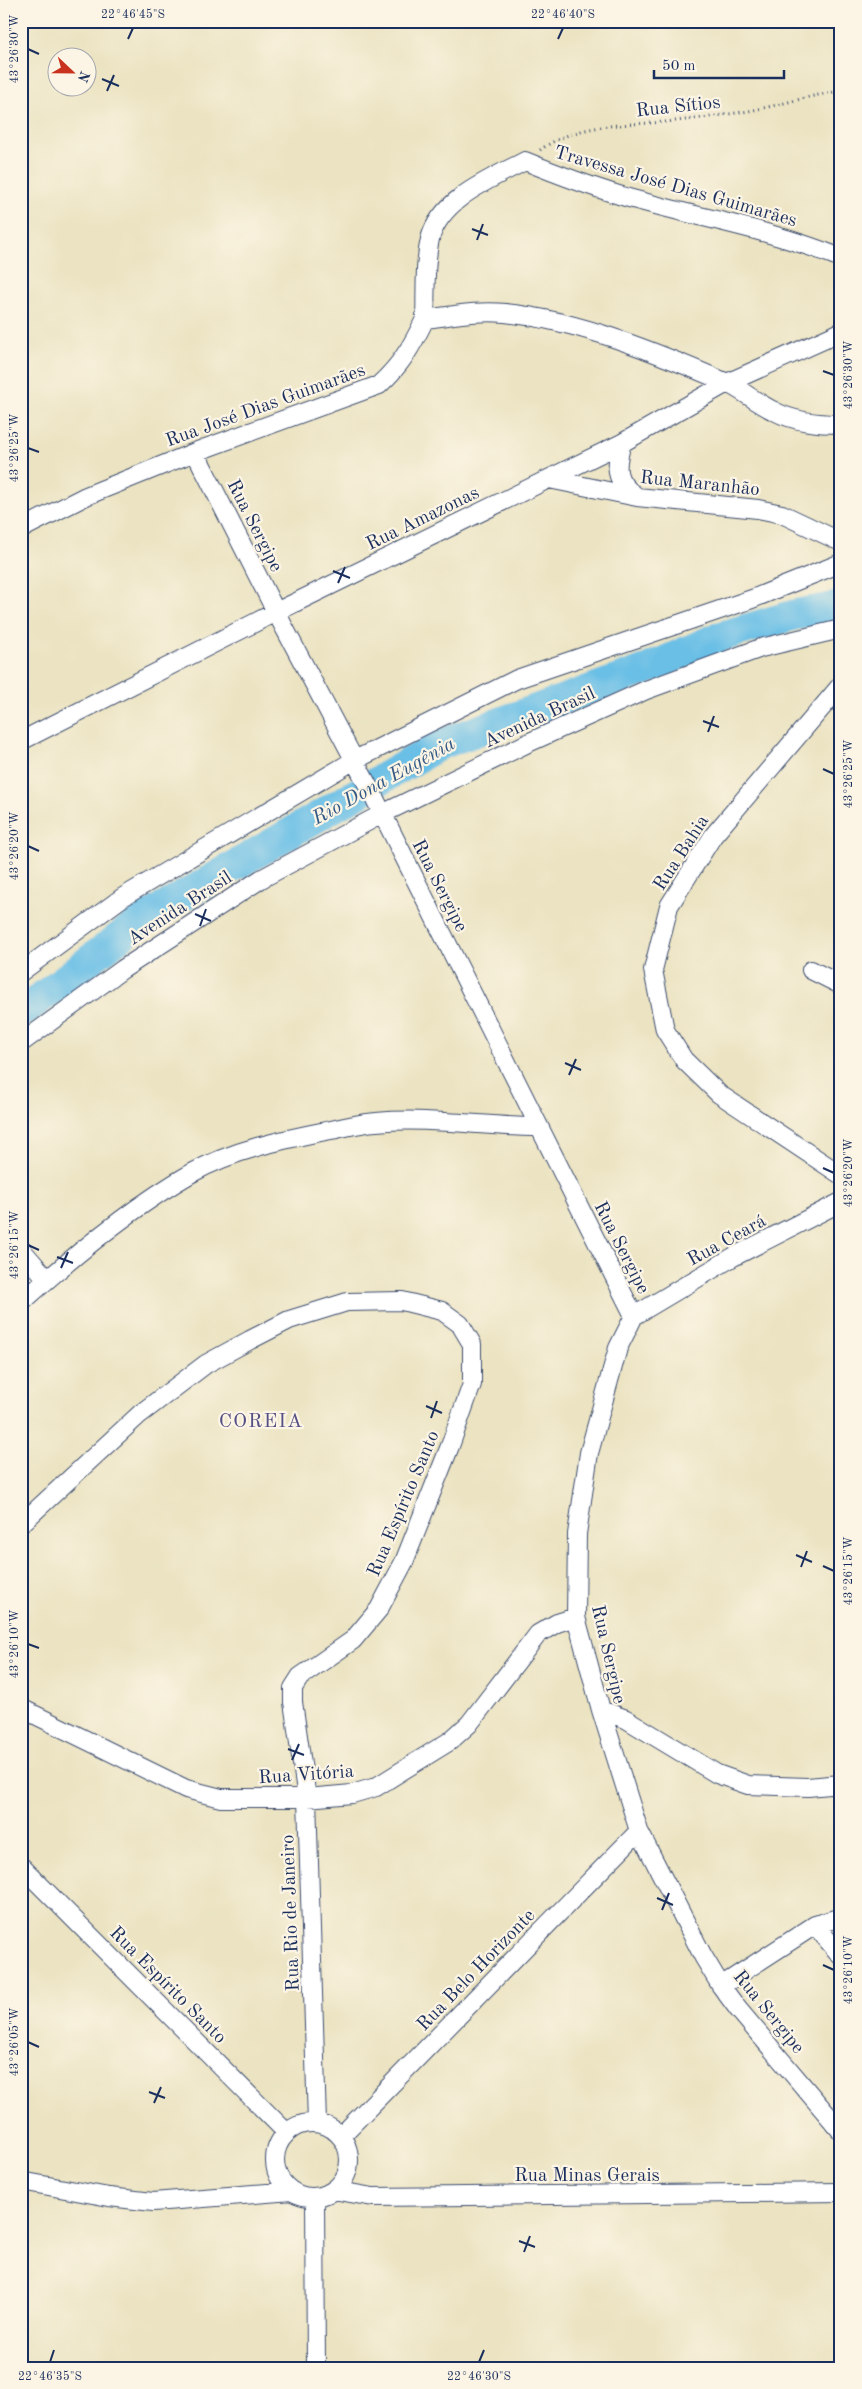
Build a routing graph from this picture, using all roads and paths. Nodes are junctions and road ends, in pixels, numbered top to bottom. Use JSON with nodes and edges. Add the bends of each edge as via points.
{"nodes":[{"id":1,"x":841,"y":91,"type":"edge"},
{"id":2,"x":525,"y":161,"type":"junction"},
{"id":3,"x":841,"y":258,"type":"edge"},
{"id":4,"x":425,"y":319,"type":"junction"},
{"id":5,"x":841,"y":332,"type":"edge"},
{"id":6,"x":727,"y":383,"type":"junction"},
{"id":7,"x":841,"y":424,"type":"edge"},
{"id":8,"x":622,"y":443,"type":"junction"},
{"id":9,"x":195,"y":452,"type":"junction"},
{"id":10,"x":549,"y":479,"type":"junction"},
{"id":11,"x":637,"y":497,"type":"junction"},
{"id":12,"x":21,"y":528,"type":"edge"},
{"id":13,"x":841,"y":542,"type":"edge"},
{"id":14,"x":841,"y":563,"type":"edge"},
{"id":15,"x":276,"y":612,"type":"junction"},
{"id":16,"x":841,"y":629,"type":"edge"},
{"id":17,"x":841,"y":685,"type":"edge"},
{"id":18,"x":21,"y":741,"type":"edge"},
{"id":19,"x":356,"y":765,"type":"junction"},
{"id":20,"x":378,"y":806,"type":"junction"},
{"id":21,"x":812,"y":970,"type":"dead end"},
{"id":22,"x":21,"y":972,"type":"edge"},
{"id":23,"x":841,"y":985,"type":"edge"},
{"id":24,"x":21,"y":1043,"type":"edge"},
{"id":25,"x":539,"y":1127,"type":"junction"},
{"id":26,"x":841,"y":1175,"type":"edge"},
{"id":27,"x":841,"y":1202,"type":"edge"},
{"id":28,"x":21,"y":1248,"type":"edge"},
{"id":29,"x":48,"y":1279,"type":"junction"},
{"id":30,"x":21,"y":1302,"type":"edge"},
{"id":31,"x":634,"y":1316,"type":"junction"},
{"id":32,"x":21,"y":1524,"type":"edge"},
{"id":33,"x":576,"y":1618,"type":"junction"},
{"id":34,"x":293,"y":1702,"type":"joint"},
{"id":35,"x":21,"y":1708,"type":"edge"},
{"id":36,"x":601,"y":1710,"type":"junction"},
{"id":37,"x":841,"y":1784,"type":"edge"},
{"id":38,"x":307,"y":1798,"type":"junction"},
{"id":39,"x":639,"y":1831,"type":"junction"},
{"id":40,"x":21,"y":1866,"type":"edge"},
{"id":41,"x":841,"y":1917,"type":"edge"},
{"id":42,"x":815,"y":1924,"type":"junction"},
{"id":43,"x":841,"y":1956,"type":"edge"},
{"id":44,"x":721,"y":1986,"type":"junction"},
{"id":45,"x":317,"y":2123,"type":"junction"},
{"id":46,"x":841,"y":2131,"type":"edge"},
{"id":47,"x":286,"y":2132,"type":"junction"},
{"id":48,"x":341,"y":2136,"type":"junction"},
{"id":49,"x":21,"y":2181,"type":"edge"},
{"id":50,"x":333,"y":2190,"type":"junction"},
{"id":51,"x":292,"y":2192,"type":"junction"},
{"id":52,"x":841,"y":2192,"type":"edge"},
{"id":53,"x":315,"y":2197,"type":"junction"},
{"id":54,"x":316,"y":2368,"type":"edge"}],
"edges":[{"from":1,"to":2,"type":"path","name":"Rua Sítios","via":[[738,113],[591,127],[558,138]]},
{"from":2,"to":3,"type":"street","name":"Travessa José Dias Guimarães","via":[[622,196],[776,236]]},
{"from":2,"to":4,"type":"street","name":"Travessa José Dias Guimarães","via":[[460,198],[442,216],[431,237],[426,262]]},
{"from":4,"to":6,"type":"street","via":[[504,313],[560,323],[604,336]]},
{"from":4,"to":9,"type":"street","name":"Rua José Dias Guimarães","via":[[397,369],[379,385]]},
{"from":5,"to":6,"type":"street","name":"Rua Amazonas"},
{"from":6,"to":7,"type":"street","via":[[775,412],[805,422]]},
{"from":6,"to":8,"type":"street","name":"Rua Amazonas"},
{"from":8,"to":10,"type":"street","name":"Rua Amazonas"},
{"from":8,"to":11,"type":"street","via":[[616,461],[618,473],[627,490]]},
{"from":9,"to":12,"type":"street","name":"Rua José Dias Guimarães","via":[[86,496]]},
{"from":9,"to":15,"type":"street","name":"Rua Sergipe"},
{"from":10,"to":11,"type":"street","name":"Rua Maranhão"},
{"from":10,"to":15,"type":"street","name":"Rua Amazonas"},
{"from":11,"to":13,"type":"street","name":"Rua Maranhão","via":[[758,508],[782,514]]},
{"from":14,"to":19,"type":"street","name":"Avenida Brasil","via":[[752,599],[517,679]]},
{"from":15,"to":18,"type":"street","name":"Rua Amazonas"},
{"from":15,"to":19,"type":"street","name":"Rua Sergipe"},
{"from":16,"to":20,"type":"street","name":"Avenida Brasil","via":[[761,648],[646,690]]},
{"from":17,"to":26,"type":"street","name":"Rua Bahia","via":[[712,836],[669,906],[653,970],[665,1030],[684,1060],[719,1094]]},
{"from":19,"to":20,"type":"street","name":"Rua Sergipe"},
{"from":19,"to":22,"type":"street","name":"Avenida Brasil","via":[[123,897]]},
{"from":20,"to":24,"type":"street","name":"Avenida Brasil","via":[[123,969]]},
{"from":20,"to":25,"type":"street","name":"Rua Sergipe"},
{"from":21,"to":23,"type":"street"},
{"from":25,"to":29,"type":"street","via":[[431,1120],[375,1122],[248,1150],[191,1173],[130,1215]]},
{"from":25,"to":31,"type":"street","name":"Rua Sergipe"},
{"from":27,"to":31,"type":"street","name":"Rua Ceará","via":[[733,1257]]},
{"from":28,"to":29,"type":"street"},
{"from":29,"to":30,"type":"street"},
{"from":31,"to":33,"type":"street","name":"Rua Sergipe","via":[[618,1348],[589,1452],[577,1534]]},
{"from":32,"to":34,"type":"street","name":"Rua Espírito Santo","via":[[140,1414],[206,1364],[289,1320],[346,1302],[402,1301],[442,1310],[460,1324],[472,1344],[472,1384],[450,1446],[404,1562],[379,1609],[353,1640],[300,1677],[293,1688]]},
{"from":33,"to":36,"type":"street","name":"Rua Sergipe"},
{"from":33,"to":38,"type":"street","name":"Rua Vitória","via":[[557,1623],[538,1634],[469,1724],[450,1741],[376,1787],[352,1794]]},
{"from":34,"to":38,"type":"street","name":"Rua Rio de Janeiro"},
{"from":35,"to":38,"type":"street","name":"Rua Vitória","via":[[186,1788],[221,1798]]},
{"from":36,"to":37,"type":"street","via":[[626,1719],[717,1774],[748,1785],[808,1787]]},
{"from":36,"to":39,"type":"street","name":"Rua Sergipe"},
{"from":38,"to":45,"type":"street","name":"Rua Rio de Janeiro"},
{"from":39,"to":44,"type":"street","name":"Rua Sergipe"},
{"from":39,"to":48,"type":"street","name":"Rua Belo Horizonte"},
{"from":40,"to":47,"type":"street","name":"Rua Espírito Santo"},
{"from":41,"to":42,"type":"street"},
{"from":42,"to":43,"type":"street"},
{"from":42,"to":44,"type":"street"},
{"from":44,"to":46,"type":"street","name":"Rua Sergipe"},
{"from":45,"to":47,"type":"street","via":[[296,2126]]},
{"from":45,"to":48,"type":"street","via":[[326,2125]]},
{"from":47,"to":51,"type":"street","via":[[279,2142],[275,2164],[278,2175]]},
{"from":48,"to":50,"type":"street","via":[[349,2158],[344,2176]]},
{"from":49,"to":51,"type":"street","via":[[153,2202]]},
{"from":50,"to":52,"type":"street","name":"Rua Minas Gerais","via":[[373,2197]]},
{"from":50,"to":53,"type":"street"},
{"from":51,"to":53,"type":"street"},
{"from":53,"to":54,"type":"street"}]}
